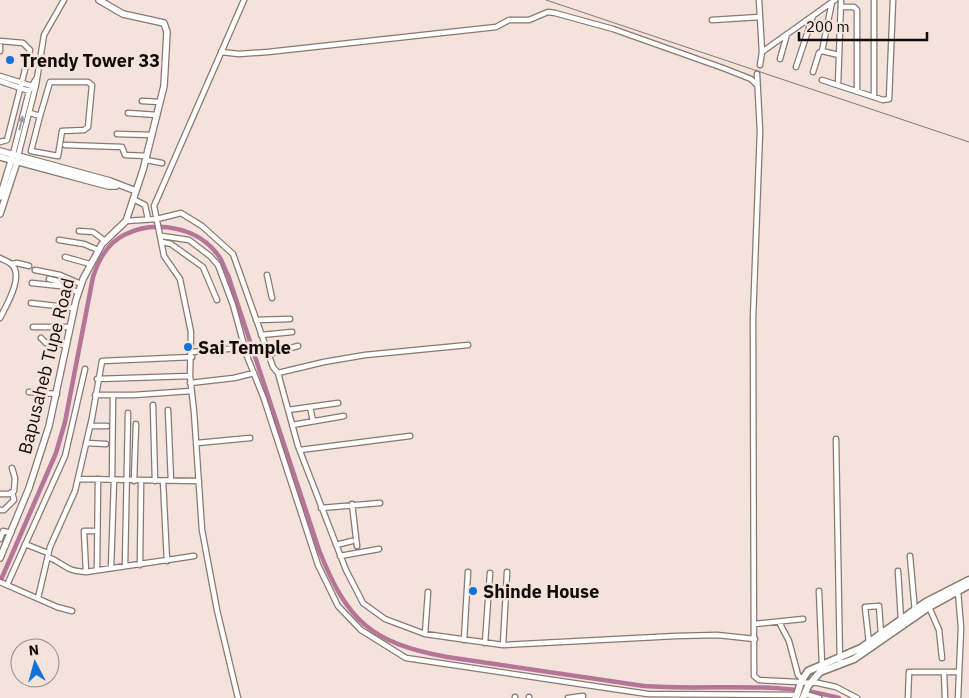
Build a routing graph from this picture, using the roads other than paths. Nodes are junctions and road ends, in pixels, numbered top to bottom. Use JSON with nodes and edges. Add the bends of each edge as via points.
{"nodes":[{"id":1,"x":64,"y":0,"type":"edge"},
{"id":2,"x":99,"y":0,"type":"edge"},
{"id":3,"x":244,"y":0,"type":"edge"},
{"id":4,"x":759,"y":0,"type":"edge"},
{"id":5,"x":841,"y":0,"type":"edge"},
{"id":6,"x":874,"y":0,"type":"edge"},
{"id":7,"x":893,"y":0,"type":"edge"},
{"id":8,"x":833,"y":1,"type":"edge"},
{"id":9,"x":841,"y":7,"type":"junction"},
{"id":10,"x":814,"y":15,"type":"junction"},
{"id":11,"x":760,"y":17,"type":"junction"},
{"id":12,"x":712,"y":20,"type":"dead end"},
{"id":13,"x":787,"y":34,"type":"junction"},
{"id":14,"x":0,"y":41,"type":"edge"},
{"id":15,"x":0,"y":46,"type":"edge"},
{"id":16,"x":0,"y":51,"type":"edge"},
{"id":17,"x":822,"y":51,"type":"junction"},
{"id":18,"x":221,"y":52,"type":"junction"},
{"id":19,"x":762,"y":52,"type":"junction"},
{"id":20,"x":839,"y":55,"type":"junction"},
{"id":21,"x":780,"y":59,"type":"dead end"},
{"id":22,"x":760,"y":65,"type":"tunnel mouth"},
{"id":23,"x":796,"y":67,"type":"dead end"},
{"id":24,"x":813,"y":72,"type":"dead end"},
{"id":25,"x":757,"y":74,"type":"tunnel mouth"},
{"id":26,"x":0,"y":76,"type":"edge"},
{"id":27,"x":822,"y":80,"type":"dead end"},
{"id":28,"x":0,"y":81,"type":"edge"},
{"id":29,"x":21,"y":85,"type":"junction"},
{"id":30,"x":838,"y":85,"type":"junction"},
{"id":31,"x":33,"y":86,"type":"junction"},
{"id":32,"x":757,"y":86,"type":"junction"},
{"id":33,"x":29,"y":91,"type":"junction"},
{"id":34,"x":857,"y":91,"type":"junction"},
{"id":35,"x":874,"y":97,"type":"junction"},
{"id":36,"x":142,"y":101,"type":"dead end"},
{"id":37,"x":160,"y":102,"type":"junction"},
{"id":38,"x":30,"y":113,"type":"junction"},
{"id":39,"x":128,"y":113,"type":"dead end"},
{"id":40,"x":156,"y":115,"type":"junction"},
{"id":41,"x":40,"y":116,"type":"junction"},
{"id":42,"x":117,"y":134,"type":"dead end"},
{"id":43,"x":152,"y":136,"type":"junction"},
{"id":44,"x":0,"y":142,"type":"edge"},
{"id":45,"x":65,"y":146,"type":"dead end"},
{"id":46,"x":0,"y":151,"type":"edge"},
{"id":47,"x":0,"y":157,"type":"edge"},
{"id":48,"x":15,"y":158,"type":"junction"},
{"id":49,"x":146,"y":158,"type":"junction"},
{"id":50,"x":162,"y":163,"type":"dead end"},
{"id":51,"x":136,"y":191,"type":"junction"},
{"id":52,"x":0,"y":196,"type":"edge"},
{"id":53,"x":133,"y":199,"type":"junction"},
{"id":54,"x":0,"y":214,"type":"edge"},
{"id":55,"x":148,"y":219,"type":"junction"},
{"id":56,"x":126,"y":221,"type":"junction"},
{"id":57,"x":158,"y":221,"type":"junction"},
{"id":58,"x":79,"y":231,"type":"dead end"},
{"id":59,"x":162,"y":239,"type":"junction"},
{"id":60,"x":59,"y":240,"type":"dead end"},
{"id":61,"x":105,"y":241,"type":"junction"},
{"id":62,"x":98,"y":250,"type":"junction"},
{"id":63,"x":65,"y":257,"type":"dead end"},
{"id":64,"x":0,"y":258,"type":"edge"},
{"id":65,"x":11,"y":264,"type":"junction"},
{"id":66,"x":90,"y":264,"type":"junction"},
{"id":67,"x":29,"y":266,"type":"dead end"},
{"id":68,"x":34,"y":270,"type":"dead end"},
{"id":69,"x":267,"y":276,"type":"dead end"},
{"id":70,"x":49,"y":279,"type":"dead end"},
{"id":71,"x":32,"y":282,"type":"dead end"},
{"id":72,"x":81,"y":284,"type":"junction"},
{"id":73,"x":60,"y":286,"type":"junction"},
{"id":74,"x":78,"y":292,"type":"junction"},
{"id":75,"x":272,"y":298,"type":"dead end"},
{"id":76,"x":217,"y":300,"type":"dead end"},
{"id":77,"x":31,"y":302,"type":"dead end"},
{"id":78,"x":74,"y":308,"type":"junction"},
{"id":79,"x":0,"y":318,"type":"edge"},
{"id":80,"x":256,"y":320,"type":"junction"},
{"id":81,"x":290,"y":320,"type":"dead end"},
{"id":82,"x":33,"y":327,"type":"dead end"},
{"id":83,"x":70,"y":327,"type":"junction"},
{"id":84,"x":292,"y":332,"type":"dead end"},
{"id":85,"x":261,"y":335,"type":"junction"},
{"id":86,"x":41,"y":338,"type":"dead end"},
{"id":87,"x":67,"y":345,"type":"junction"},
{"id":88,"x":468,"y":345,"type":"dead end"},
{"id":89,"x":298,"y":346,"type":"dead end"},
{"id":90,"x":239,"y":348,"type":"dead end"},
{"id":91,"x":192,"y":354,"type":"junction"},
{"id":92,"x":268,"y":354,"type":"junction"},
{"id":93,"x":85,"y":369,"type":"dead end"},
{"id":94,"x":254,"y":373,"type":"junction"},
{"id":95,"x":278,"y":373,"type":"junction"},
{"id":96,"x":190,"y":376,"type":"junction"},
{"id":97,"x":97,"y":379,"type":"junction"},
{"id":98,"x":190,"y":383,"type":"junction"},
{"id":99,"x":191,"y":391,"type":"junction"},
{"id":100,"x":29,"y":392,"type":"dead end"},
{"id":101,"x":57,"y":394,"type":"junction"},
{"id":102,"x":95,"y":395,"type":"junction"},
{"id":103,"x":113,"y":396,"type":"junction"},
{"id":104,"x":338,"y":403,"type":"dead end"},
{"id":105,"x":153,"y":405,"type":"dead end"},
{"id":106,"x":310,"y":407,"type":"junction"},
{"id":107,"x":168,"y":410,"type":"dead end"},
{"id":108,"x":288,"y":410,"type":"junction"},
{"id":109,"x":128,"y":413,"type":"dead end"},
{"id":110,"x":344,"y":416,"type":"dead end"},
{"id":111,"x":313,"y":421,"type":"junction"},
{"id":112,"x":136,"y":424,"type":"dead end"},
{"id":113,"x":292,"y":425,"type":"junction"},
{"id":114,"x":90,"y":426,"type":"junction"},
{"id":115,"x":107,"y":426,"type":"dead end"},
{"id":116,"x":410,"y":436,"type":"dead end"},
{"id":117,"x":250,"y":438,"type":"dead end"},
{"id":118,"x":836,"y":439,"type":"dead end"},
{"id":119,"x":86,"y":443,"type":"junction"},
{"id":120,"x":197,"y":443,"type":"junction"},
{"id":121,"x":106,"y":444,"type":"dead end"},
{"id":122,"x":300,"y":450,"type":"junction"},
{"id":123,"x":12,"y":468,"type":"dead end"},
{"id":124,"x":78,"y":479,"type":"junction"},
{"id":125,"x":98,"y":479,"type":"junction"},
{"id":126,"x":113,"y":480,"type":"junction"},
{"id":127,"x":126,"y":481,"type":"junction"},
{"id":128,"x":134,"y":481,"type":"junction"},
{"id":129,"x":141,"y":481,"type":"junction"},
{"id":130,"x":155,"y":481,"type":"junction"},
{"id":131,"x":171,"y":481,"type":"junction"},
{"id":132,"x":199,"y":481,"type":"junction"},
{"id":133,"x":163,"y":482,"type":"junction"},
{"id":134,"x":12,"y":492,"type":"junction"},
{"id":135,"x":0,"y":494,"type":"edge"},
{"id":136,"x":380,"y":503,"type":"dead end"},
{"id":137,"x":352,"y":504,"type":"junction"},
{"id":138,"x":321,"y":508,"type":"junction"},
{"id":139,"x":0,"y":510,"type":"edge"},
{"id":140,"x":97,"y":531,"type":"junction"},
{"id":141,"x":11,"y":533,"type":"junction"},
{"id":142,"x":0,"y":539,"type":"edge"},
{"id":143,"x":352,"y":541,"type":"dead end"},
{"id":144,"x":24,"y":544,"type":"junction"},
{"id":145,"x":336,"y":545,"type":"junction"},
{"id":146,"x":357,"y":546,"type":"dead end"},
{"id":147,"x":379,"y":549,"type":"dead end"},
{"id":148,"x":48,"y":555,"type":"junction"},
{"id":149,"x":194,"y":556,"type":"dead end"},
{"id":150,"x":340,"y":556,"type":"junction"},
{"id":151,"x":910,"y":556,"type":"dead end"},
{"id":152,"x":0,"y":558,"type":"edge"},
{"id":153,"x":167,"y":561,"type":"junction"},
{"id":154,"x":140,"y":565,"type":"junction"},
{"id":155,"x":125,"y":566,"type":"junction"},
{"id":156,"x":111,"y":568,"type":"junction"},
{"id":157,"x":97,"y":570,"type":"junction"},
{"id":158,"x":898,"y":571,"type":"dead end"},
{"id":159,"x":86,"y":572,"type":"junction"},
{"id":160,"x":468,"y":572,"type":"dead end"},
{"id":161,"x":507,"y":572,"type":"dead end"},
{"id":162,"x":490,"y":573,"type":"dead end"},
{"id":163,"x":969,"y":580,"type":"edge"},
{"id":164,"x":3,"y":583,"type":"edge"},
{"id":165,"x":969,"y":585,"type":"edge"},
{"id":166,"x":819,"y":591,"type":"dead end"},
{"id":167,"x":958,"y":591,"type":"junction"},
{"id":168,"x":428,"y":592,"type":"dead end"},
{"id":169,"x":38,"y":598,"type":"junction"},
{"id":170,"x":929,"y":607,"type":"junction"},
{"id":171,"x":72,"y":611,"type":"dead end"},
{"id":172,"x":916,"y":613,"type":"junction"},
{"id":173,"x":804,"y":619,"type":"dead end"},
{"id":174,"x":779,"y":622,"type":"junction"},
{"id":175,"x":902,"y":622,"type":"junction"},
{"id":176,"x":755,"y":624,"type":"junction"},
{"id":177,"x":425,"y":634,"type":"junction"},
{"id":178,"x":881,"y":634,"type":"junction"},
{"id":179,"x":755,"y":639,"type":"junction"},
{"id":180,"x":464,"y":640,"type":"junction"},
{"id":181,"x":486,"y":643,"type":"junction"},
{"id":182,"x":869,"y":643,"type":"junction"},
{"id":183,"x":503,"y":646,"type":"junction"},
{"id":184,"x":942,"y":658,"type":"dead end"},
{"id":185,"x":839,"y":662,"type":"junction"},
{"id":186,"x":822,"y":665,"type":"junction"},
{"id":187,"x":944,"y":672,"type":"junction"},
{"id":188,"x":959,"y":672,"type":"junction"},
{"id":189,"x":809,"y":684,"type":"junction"},
{"id":190,"x":800,"y":690,"type":"edge"},
{"id":191,"x":238,"y":698,"type":"edge"},
{"id":192,"x":568,"y":698,"type":"edge"},
{"id":193,"x":582,"y":698,"type":"edge"},
{"id":194,"x":819,"y":698,"type":"edge"},
{"id":195,"x":857,"y":698,"type":"edge"},
{"id":196,"x":908,"y":698,"type":"edge"},
{"id":197,"x":945,"y":698,"type":"edge"},
{"id":198,"x":958,"y":698,"type":"edge"}],
"edges":[{"from":1,"to":31,"type":"street","via":[[44,35]]},
{"from":2,"to":37,"type":"street","name":"Bapusaheb Tupe Road","via":[[123,14],[164,22],[167,32],[166,70]]},
{"from":3,"to":18,"type":"street"},
{"from":4,"to":11,"type":"street"},
{"from":5,"to":9,"type":"street"},
{"from":6,"to":35,"type":"street"},
{"from":7,"to":35,"type":"street","via":[[890,96],[886,100]]},
{"from":8,"to":10,"type":"street"},
{"from":8,"to":17,"type":"street"},
{"from":9,"to":20,"type":"street"},
{"from":9,"to":34,"type":"street","via":[[857,10]]},
{"from":10,"to":13,"type":"street"},
{"from":10,"to":23,"type":"street"},
{"from":11,"to":12,"type":"street"},
{"from":11,"to":19,"type":"street"},
{"from":13,"to":19,"type":"street"},
{"from":13,"to":21,"type":"street"},
{"from":14,"to":29,"type":"street","via":[[23,43],[29,47]]},
{"from":15,"to":16,"type":"street"},
{"from":17,"to":20,"type":"street"},
{"from":17,"to":24,"type":"street"},
{"from":18,"to":32,"type":"street","via":[[266,52],[496,27],[509,20],[530,20],[551,12],[612,29],[723,68],[751,79]]},
{"from":18,"to":57,"type":"street","via":[[154,202]]},
{"from":19,"to":22,"type":"street"},
{"from":20,"to":30,"type":"street"},
{"from":25,"to":32,"type":"street"},
{"from":26,"to":29,"type":"street"},
{"from":27,"to":30,"type":"street"},
{"from":28,"to":29,"type":"street"},
{"from":29,"to":31,"type":"street"},
{"from":29,"to":33,"type":"street"},
{"from":29,"to":44,"type":"street","via":[[7,140]]},
{"from":30,"to":34,"type":"street"},
{"from":31,"to":33,"type":"street"},
{"from":31,"to":38,"type":"street"},
{"from":32,"to":176,"type":"street","via":[[760,131],[753,318],[752,467]]},
{"from":48,"to":33,"type":"street","one_way":true},
{"from":34,"to":35,"type":"street"},
{"from":36,"to":37,"type":"street"},
{"from":37,"to":40,"type":"street","name":"Bapusaheb Tupe Road"},
{"from":38,"to":41,"type":"street"},
{"from":38,"to":48,"type":"street"},
{"from":39,"to":40,"type":"street"},
{"from":40,"to":43,"type":"street","name":"Bapusaheb Tupe Road"},
{"from":41,"to":41,"type":"street","via":[[30,149],[58,156],[62,131],[88,127],[92,85],[88,82],[50,82]]},
{"from":42,"to":43,"type":"street"},
{"from":43,"to":49,"type":"street","name":"Bapusaheb Tupe Road"},
{"from":45,"to":49,"type":"street","via":[[122,147],[125,156]]},
{"from":46,"to":48,"type":"street"},
{"from":47,"to":48,"type":"street"},
{"from":48,"to":51,"type":"street","via":[[110,181]]},
{"from":48,"to":52,"type":"street"},
{"from":48,"to":54,"type":"street"},
{"from":49,"to":50,"type":"street"},
{"from":49,"to":51,"type":"street","name":"Bapusaheb Tupe Road"},
{"from":51,"to":53,"type":"street","name":"Bapusaheb Tupe Road"},
{"from":53,"to":55,"type":"street","via":[[145,205]]},
{"from":53,"to":56,"type":"street","name":"Bapusaheb Tupe Road"},
{"from":55,"to":56,"type":"street"},
{"from":55,"to":57,"type":"street"},
{"from":56,"to":61,"type":"street","name":"Bapusaheb Tupe Road"},
{"from":57,"to":59,"type":"street"},
{"from":57,"to":80,"type":"street","via":[[174,213],[186,215],[216,236],[233,254]]},
{"from":58,"to":61,"type":"street","via":[[93,232]]},
{"from":59,"to":76,"type":"street","via":[[203,267]]},
{"from":59,"to":91,"type":"street","via":[[164,256],[182,286]]},
{"from":59,"to":94,"type":"street","via":[[189,240],[218,265]]},
{"from":60,"to":62,"type":"street"},
{"from":61,"to":62,"type":"street","name":"Bapusaheb Tupe Road"},
{"from":62,"to":66,"type":"street","name":"Bapusaheb Tupe Road"},
{"from":63,"to":66,"type":"street"},
{"from":64,"to":65,"type":"street"},
{"from":65,"to":67,"type":"street"},
{"from":65,"to":79,"type":"street","via":[[15,272],[13,295]]},
{"from":66,"to":72,"type":"street","name":"Bapusaheb Tupe Road"},
{"from":68,"to":72,"type":"street"},
{"from":69,"to":75,"type":"street"},
{"from":70,"to":73,"type":"street","via":[[57,281]]},
{"from":71,"to":73,"type":"street"},
{"from":72,"to":74,"type":"street","name":"Bapusaheb Tupe Road"},
{"from":73,"to":74,"type":"street"},
{"from":74,"to":78,"type":"street","name":"Bapusaheb Tupe Road"},
{"from":77,"to":78,"type":"street"},
{"from":78,"to":83,"type":"street","name":"Bapusaheb Tupe Road"},
{"from":80,"to":81,"type":"street"},
{"from":80,"to":85,"type":"street"},
{"from":82,"to":83,"type":"street"},
{"from":83,"to":87,"type":"street","name":"Bapusaheb Tupe Road"},
{"from":84,"to":85,"type":"street"},
{"from":85,"to":92,"type":"street"},
{"from":86,"to":87,"type":"street","via":[[46,343]]},
{"from":87,"to":101,"type":"street","name":"Bapusaheb Tupe Road"},
{"from":88,"to":95,"type":"street","via":[[365,355]]},
{"from":89,"to":92,"type":"street"},
{"from":90,"to":91,"type":"street"},
{"from":91,"to":96,"type":"street"},
{"from":91,"to":97,"type":"street","via":[[104,360],[100,362]]},
{"from":92,"to":95,"type":"street"},
{"from":93,"to":144,"type":"street","via":[[65,456]]},
{"from":94,"to":98,"type":"street"},
{"from":94,"to":190,"type":"street","via":[[318,565],[338,606],[361,630],[406,658],[648,694]]},
{"from":95,"to":108,"type":"street"},
{"from":96,"to":97,"type":"street"},
{"from":96,"to":98,"type":"street"},
{"from":97,"to":102,"type":"street"},
{"from":98,"to":99,"type":"street"},
{"from":99,"to":103,"type":"street"},
{"from":99,"to":120,"type":"street"},
{"from":100,"to":101,"type":"street"},
{"from":101,"to":141,"type":"street","name":"Bapusaheb Tupe Road","via":[[29,488]]},
{"from":102,"to":103,"type":"street"},
{"from":102,"to":114,"type":"street"},
{"from":103,"to":126,"type":"street"},
{"from":104,"to":106,"type":"street"},
{"from":105,"to":130,"type":"street"},
{"from":106,"to":108,"type":"street"},
{"from":106,"to":111,"type":"street"},
{"from":107,"to":131,"type":"street"},
{"from":108,"to":113,"type":"street"},
{"from":109,"to":127,"type":"street"},
{"from":110,"to":111,"type":"street"},
{"from":111,"to":113,"type":"street"},
{"from":112,"to":128,"type":"street"},
{"from":113,"to":122,"type":"street"},
{"from":114,"to":115,"type":"street"},
{"from":114,"to":119,"type":"street"},
{"from":116,"to":122,"type":"street"},
{"from":117,"to":120,"type":"street"},
{"from":118,"to":185,"type":"street"},
{"from":119,"to":121,"type":"street"},
{"from":119,"to":124,"type":"street"},
{"from":120,"to":132,"type":"street"},
{"from":122,"to":138,"type":"street"},
{"from":123,"to":134,"type":"street","via":[[15,478]]},
{"from":124,"to":125,"type":"street"},
{"from":124,"to":148,"type":"street"},
{"from":125,"to":126,"type":"street"},
{"from":125,"to":140,"type":"street"},
{"from":126,"to":127,"type":"street"},
{"from":126,"to":156,"type":"street"},
{"from":127,"to":128,"type":"street"},
{"from":127,"to":155,"type":"street"},
{"from":128,"to":129,"type":"street"},
{"from":129,"to":130,"type":"street"},
{"from":129,"to":154,"type":"street"},
{"from":130,"to":133,"type":"street"},
{"from":131,"to":132,"type":"street"},
{"from":131,"to":133,"type":"street"},
{"from":132,"to":191,"type":"street","via":[[202,530]]},
{"from":133,"to":153,"type":"street"},
{"from":134,"to":135,"type":"street"},
{"from":134,"to":139,"type":"street","via":[[14,500],[11,505]]},
{"from":136,"to":137,"type":"street"},
{"from":137,"to":138,"type":"street"},
{"from":137,"to":146,"type":"street"},
{"from":138,"to":145,"type":"street"},
{"from":140,"to":157,"type":"street"},
{"from":140,"to":159,"type":"street","via":[[84,531]]},
{"from":141,"to":142,"type":"street","via":[[3,531]]},
{"from":141,"to":152,"type":"street","name":"Bapusaheb Tupe Road"},
{"from":143,"to":145,"type":"street"},
{"from":144,"to":148,"type":"street"},
{"from":144,"to":164,"type":"street"},
{"from":145,"to":150,"type":"street"},
{"from":147,"to":150,"type":"street"},
{"from":148,"to":159,"type":"street","via":[[70,571]]},
{"from":148,"to":169,"type":"street"},
{"from":149,"to":153,"type":"street"},
{"from":150,"to":177,"type":"street","via":[[363,603],[385,619]]},
{"from":151,"to":172,"type":"street"},
{"from":153,"to":154,"type":"street"},
{"from":154,"to":155,"type":"street"},
{"from":155,"to":156,"type":"street"},
{"from":156,"to":157,"type":"street"},
{"from":157,"to":159,"type":"street"},
{"from":158,"to":175,"type":"street"},
{"from":160,"to":180,"type":"street"},
{"from":161,"to":183,"type":"street"},
{"from":162,"to":181,"type":"street"},
{"from":163,"to":172,"type":"main road"},
{"from":164,"to":169,"type":"street"},
{"from":165,"to":167,"type":"main road"},
{"from":166,"to":186,"type":"street"},
{"from":167,"to":170,"type":"main road"},
{"from":167,"to":188,"type":"street","via":[[961,628]]},
{"from":168,"to":177,"type":"street"},
{"from":169,"to":171,"type":"street","via":[[57,608]]},
{"from":170,"to":172,"type":"main road"},
{"from":170,"to":184,"type":"street","via":[[939,630]]},
{"from":172,"to":175,"type":"main road"},
{"from":173,"to":174,"type":"street"},
{"from":174,"to":176,"type":"street"},
{"from":174,"to":190,"type":"street","via":[[789,642]]},
{"from":175,"to":178,"type":"main road"},
{"from":175,"to":185,"type":"main road","via":[[854,659]]},
{"from":176,"to":179,"type":"street"},
{"from":177,"to":180,"type":"street"},
{"from":178,"to":182,"type":"main road"},
{"from":178,"to":182,"type":"street","via":[[879,606],[865,607]]},
{"from":179,"to":183,"type":"street","via":[[718,635],[676,636]]},
{"from":179,"to":190,"type":"street","via":[[756,679]]},
{"from":180,"to":181,"type":"street"},
{"from":181,"to":183,"type":"street"},
{"from":182,"to":185,"type":"main road"},
{"from":185,"to":186,"type":"main road"},
{"from":185,"to":189,"type":"main road","via":[[820,672]]},
{"from":186,"to":190,"type":"main road","via":[[808,672]]},
{"from":187,"to":188,"type":"street"},
{"from":187,"to":196,"type":"street","via":[[909,672]]},
{"from":187,"to":197,"type":"street"},
{"from":188,"to":198,"type":"street"},
{"from":189,"to":190,"type":"main road"},
{"from":189,"to":190,"type":"street"},
{"from":189,"to":195,"type":"street","via":[[836,687]]},
{"from":190,"to":194,"type":"street"},
{"from":192,"to":193,"type":"street"}]}
